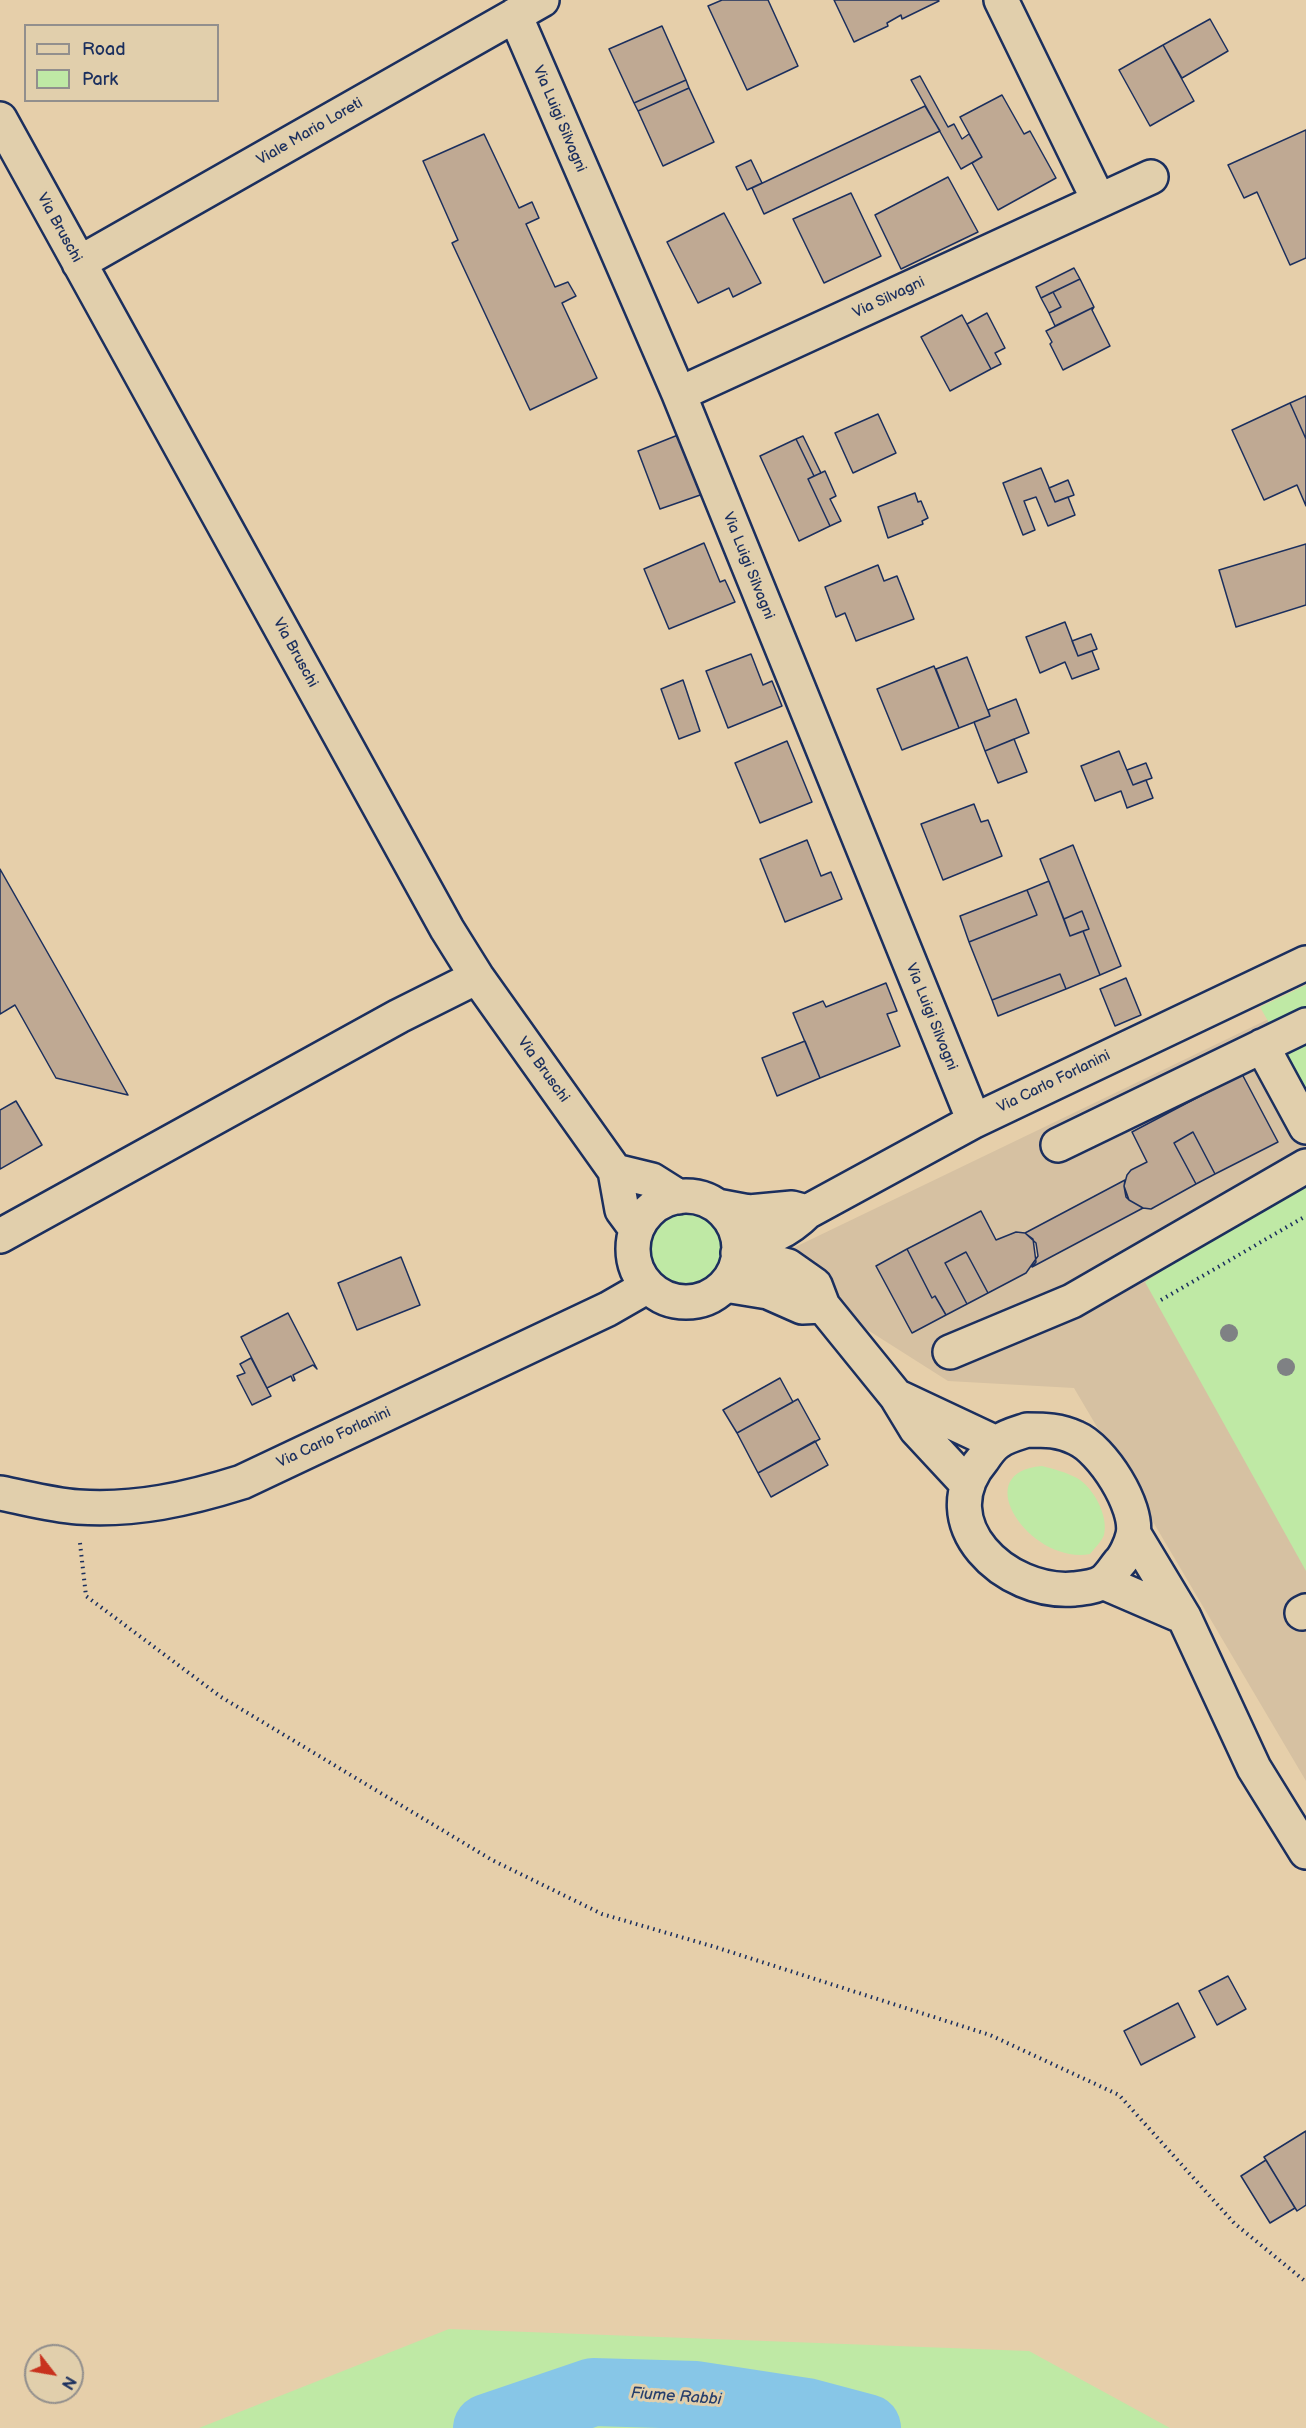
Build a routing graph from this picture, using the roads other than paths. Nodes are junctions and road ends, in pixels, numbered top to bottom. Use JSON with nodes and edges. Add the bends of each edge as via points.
{"nodes":[{"id":1,"x":1001,"y":0,"type":"edge"},
{"id":2,"x":528,"y":8,"type":"edge"},
{"id":3,"x":0,"y":119,"type":"edge"},
{"id":4,"x":1151,"y":177,"type":"dead end"},
{"id":5,"x":1099,"y":201,"type":"junction"},
{"id":6,"x":79,"y":263,"type":"junction"},
{"id":7,"x":679,"y":394,"type":"junction"},
{"id":8,"x":1306,"y":963,"type":"edge"},
{"id":9,"x":477,"y":977,"type":"junction"},
{"id":10,"x":1306,"y":1025,"type":"edge"},
{"id":11,"x":1262,"y":1046,"type":"junction"},
{"id":12,"x":974,"y":1121,"type":"junction"},
{"id":13,"x":1306,"y":1127,"type":"edge"},
{"id":14,"x":1058,"y":1145,"type":"dead end"},
{"id":15,"x":1306,"y":1166,"type":"edge"},
{"id":16,"x":615,"y":1171,"type":"junction"},
{"id":17,"x":679,"y":1197,"type":"junction"},
{"id":18,"x":717,"y":1206,"type":"junction"},
{"id":19,"x":807,"y":1212,"type":"junction"},
{"id":20,"x":636,"y":1230,"type":"junction"},
{"id":21,"x":0,"y":1236,"type":"edge"},
{"id":22,"x":739,"y":1250,"type":"junction"},
{"id":23,"x":725,"y":1285,"type":"junction"},
{"id":24,"x":648,"y":1286,"type":"junction"},
{"id":25,"x":823,"y":1306,"type":"junction"},
{"id":26,"x":950,"y":1352,"type":"dead end"},
{"id":27,"x":896,"y":1396,"type":"junction"},
{"id":28,"x":996,"y":1443,"type":"junction"},
{"id":29,"x":968,"y":1485,"type":"junction"},
{"id":30,"x":0,"y":1493,"type":"edge"},
{"id":31,"x":1134,"y":1534,"type":"junction"},
{"id":32,"x":1103,"y":1582,"type":"junction"},
{"id":33,"x":1184,"y":1617,"type":"junction"},
{"id":34,"x":1306,"y":1852,"type":"edge"}],
"edges":[{"from":1,"to":5,"type":"street"},
{"from":2,"to":6,"type":"street","name":"Viale Mario Loreti"},
{"from":2,"to":7,"type":"street","name":"Via Luigi Silvagni"},
{"from":3,"to":6,"type":"street","name":"Via Bruschi"},
{"from":4,"to":5,"type":"street","name":"Via Silvagni"},
{"from":5,"to":7,"type":"street","name":"Via Silvagni"},
{"from":6,"to":9,"type":"street","name":"Via Bruschi"},
{"from":7,"to":12,"type":"street","name":"Via Luigi Silvagni"},
{"from":8,"to":12,"type":"street","name":"Via Carlo Forlanini"},
{"from":9,"to":16,"type":"street","name":"Via Bruschi"},
{"from":9,"to":21,"type":"street"},
{"from":10,"to":11,"type":"street"},
{"from":11,"to":13,"type":"street"},
{"from":11,"to":14,"type":"street"},
{"from":12,"to":19,"type":"street","name":"Via Carlo Forlanini"},
{"from":15,"to":26,"type":"street","via":[[1072,1301]]},
{"from":16,"to":17,"type":"street","via":[[652,1180]]},
{"from":16,"to":20,"type":"street","via":[[622,1210]]},
{"from":17,"to":18,"type":"street","via":[[692,1196]]},
{"from":17,"to":20,"type":"street","via":[[653,1208]]},
{"from":18,"to":19,"type":"street","via":[[749,1212],[792,1208]]},
{"from":18,"to":22,"type":"street","via":[[736,1232]]},
{"from":19,"to":22,"type":"street","name":"Via Carlo Forlanini","via":[[792,1227]]},
{"from":20,"to":24,"type":"street","via":[[634,1259]]},
{"from":22,"to":23,"type":"street"},
{"from":22,"to":25,"type":"street","via":[[788,1266],[815,1285]]},
{"from":23,"to":24,"type":"street","via":[[700,1300],[686,1302],[665,1298]]},
{"from":23,"to":25,"type":"street","via":[[768,1292],[802,1307]]},
{"from":24,"to":30,"type":"street","name":"Via Carlo Forlanini","via":[[608,1309],[242,1482],[192,1497],[108,1508],[76,1507]]},
{"from":25,"to":27,"type":"street"},
{"from":27,"to":28,"type":"street"},
{"from":27,"to":29,"type":"street","via":[[916,1430]]},
{"from":28,"to":29,"type":"street","via":[[974,1469]]},
{"from":28,"to":31,"type":"street","via":[[1027,1430],[1053,1430],[1078,1438],[1114,1476],[1128,1502]]},
{"from":29,"to":32,"type":"street","via":[[968,1528],[992,1563],[1035,1584],[1059,1590]]},
{"from":31,"to":32,"type":"street","via":[[1122,1559]]},
{"from":31,"to":33,"type":"street"},
{"from":32,"to":33,"type":"street"},
{"from":33,"to":34,"type":"street","via":[[1254,1768]]}]}
